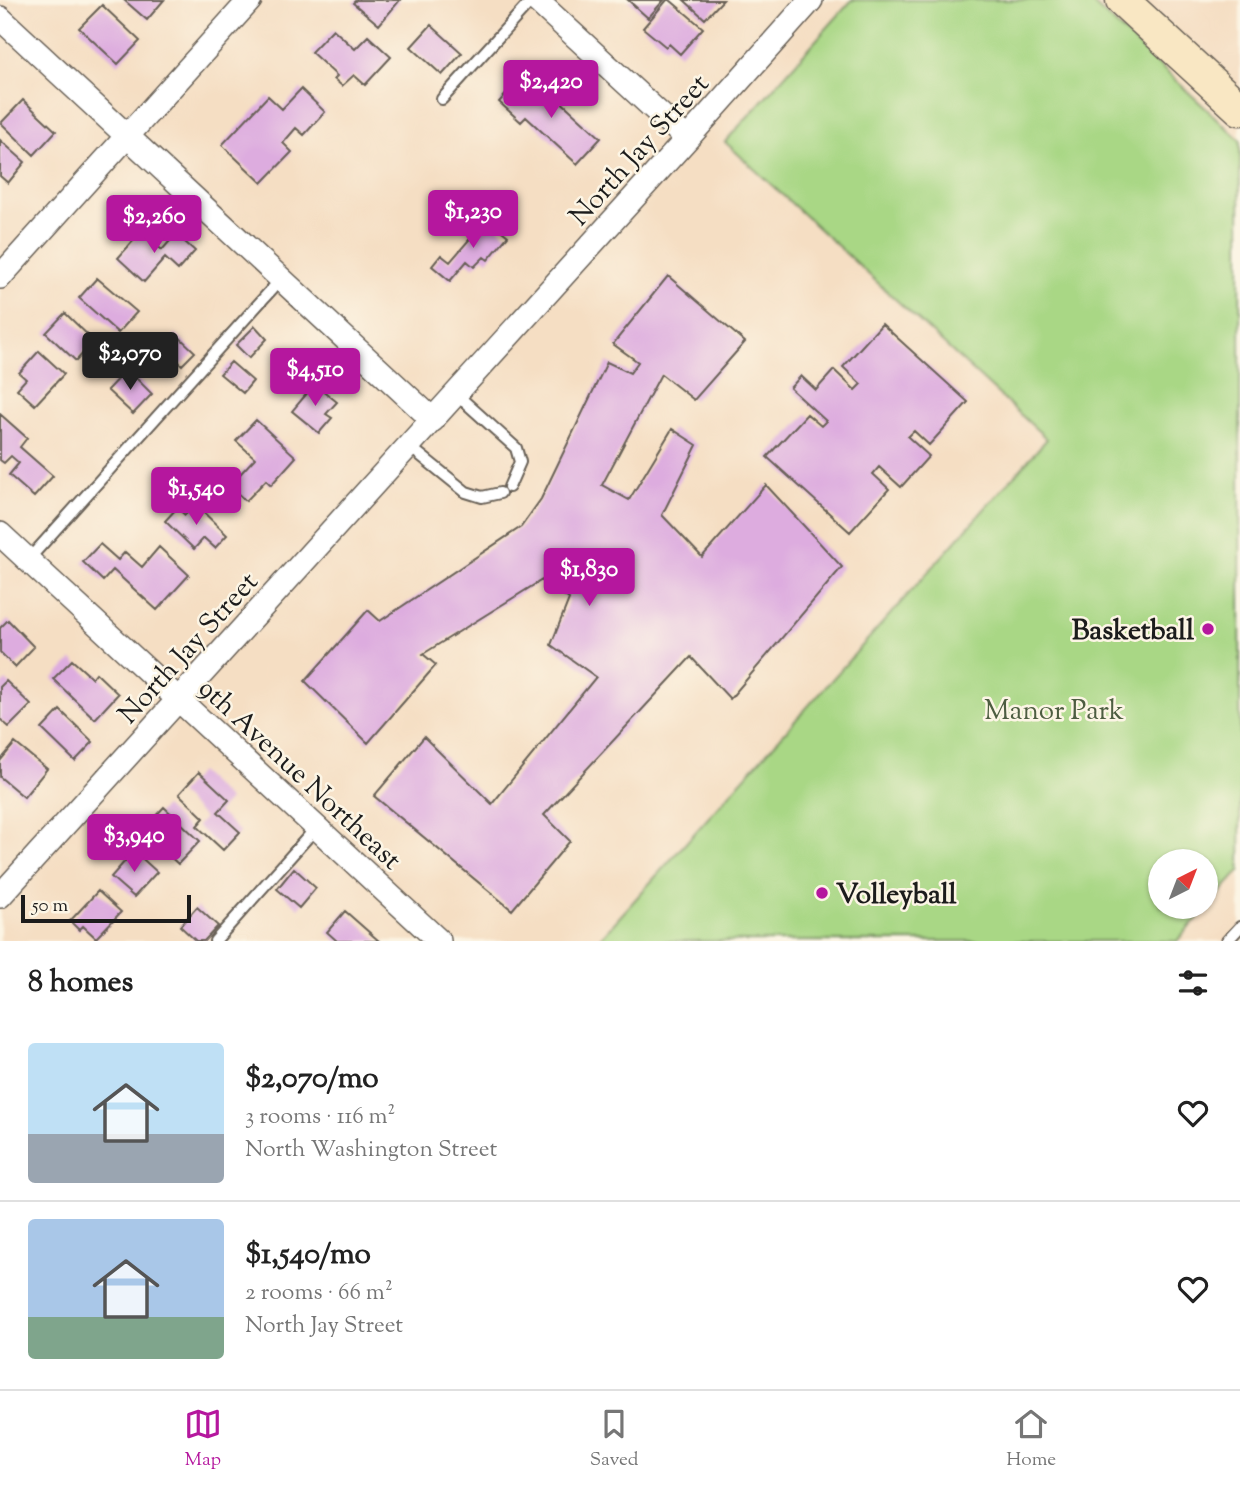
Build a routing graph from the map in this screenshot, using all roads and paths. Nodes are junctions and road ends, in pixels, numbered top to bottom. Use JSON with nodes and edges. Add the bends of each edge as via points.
{"nodes":[{"id":1,"x":250,"y":0,"type":"edge"},
{"id":2,"x":534,"y":0,"type":"edge"},
{"id":3,"x":811,"y":0,"type":"edge"},
{"id":4,"x":1122,"y":0,"type":"edge"},
{"id":5,"x":0,"y":18,"type":"edge"},
{"id":6,"x":1236,"y":98,"type":"edge"},
{"id":7,"x":442,"y":99,"type":"dead end"},
{"id":8,"x":127,"y":136,"type":"junction"},
{"id":9,"x":687,"y":139,"type":"junction"},
{"id":10,"x":0,"y":278,"type":"edge"},
{"id":11,"x":281,"y":279,"type":"junction"},
{"id":12,"x":456,"y":394,"type":"junction"},
{"id":13,"x":433,"y":420,"type":"junction"},
{"id":14,"x":409,"y":446,"type":"junction"},
{"id":15,"x":0,"y":534,"type":"edge"},
{"id":16,"x":28,"y":560,"type":"junction"},
{"id":17,"x":179,"y":700,"type":"junction"},
{"id":18,"x":316,"y":828,"type":"junction"},
{"id":19,"x":0,"y":896,"type":"edge"},
{"id":20,"x":1240,"y":927,"type":"edge"},
{"id":21,"x":215,"y":941,"type":"edge"},
{"id":22,"x":439,"y":941,"type":"edge"},
{"id":23,"x":1227,"y":941,"type":"edge"}],
"edges":[{"from":1,"to":8,"type":"street"},
{"from":2,"to":7,"type":"lane"},
{"from":2,"to":9,"type":"street"},
{"from":3,"to":9,"type":"street","name":"North Jay Street"},
{"from":4,"to":6,"type":"street"},
{"from":5,"to":8,"type":"street"},
{"from":8,"to":10,"type":"street"},
{"from":8,"to":11,"type":"street"},
{"from":9,"to":12,"type":"street","name":"North Jay Street"},
{"from":11,"to":13,"type":"street"},
{"from":11,"to":16,"type":"lane"},
{"from":12,"to":13,"type":"street","name":"North Jay Street"},
{"from":12,"to":14,"type":"lane","via":[[516,448],[520,462],[504,490],[482,497],[466,492]]},
{"from":13,"to":14,"type":"street","name":"North Jay Street"},
{"from":14,"to":17,"type":"street","name":"North Jay Street"},
{"from":15,"to":16,"type":"street","name":"9th Avenue Northeast"},
{"from":16,"to":17,"type":"street","name":"9th Avenue Northeast"},
{"from":17,"to":18,"type":"street","name":"9th Avenue Northeast"},
{"from":17,"to":19,"type":"street","name":"North Jay Street"},
{"from":18,"to":21,"type":"lane"},
{"from":18,"to":22,"type":"street","name":"9th Avenue Northeast"},
{"from":20,"to":23,"type":"lane"}]}
